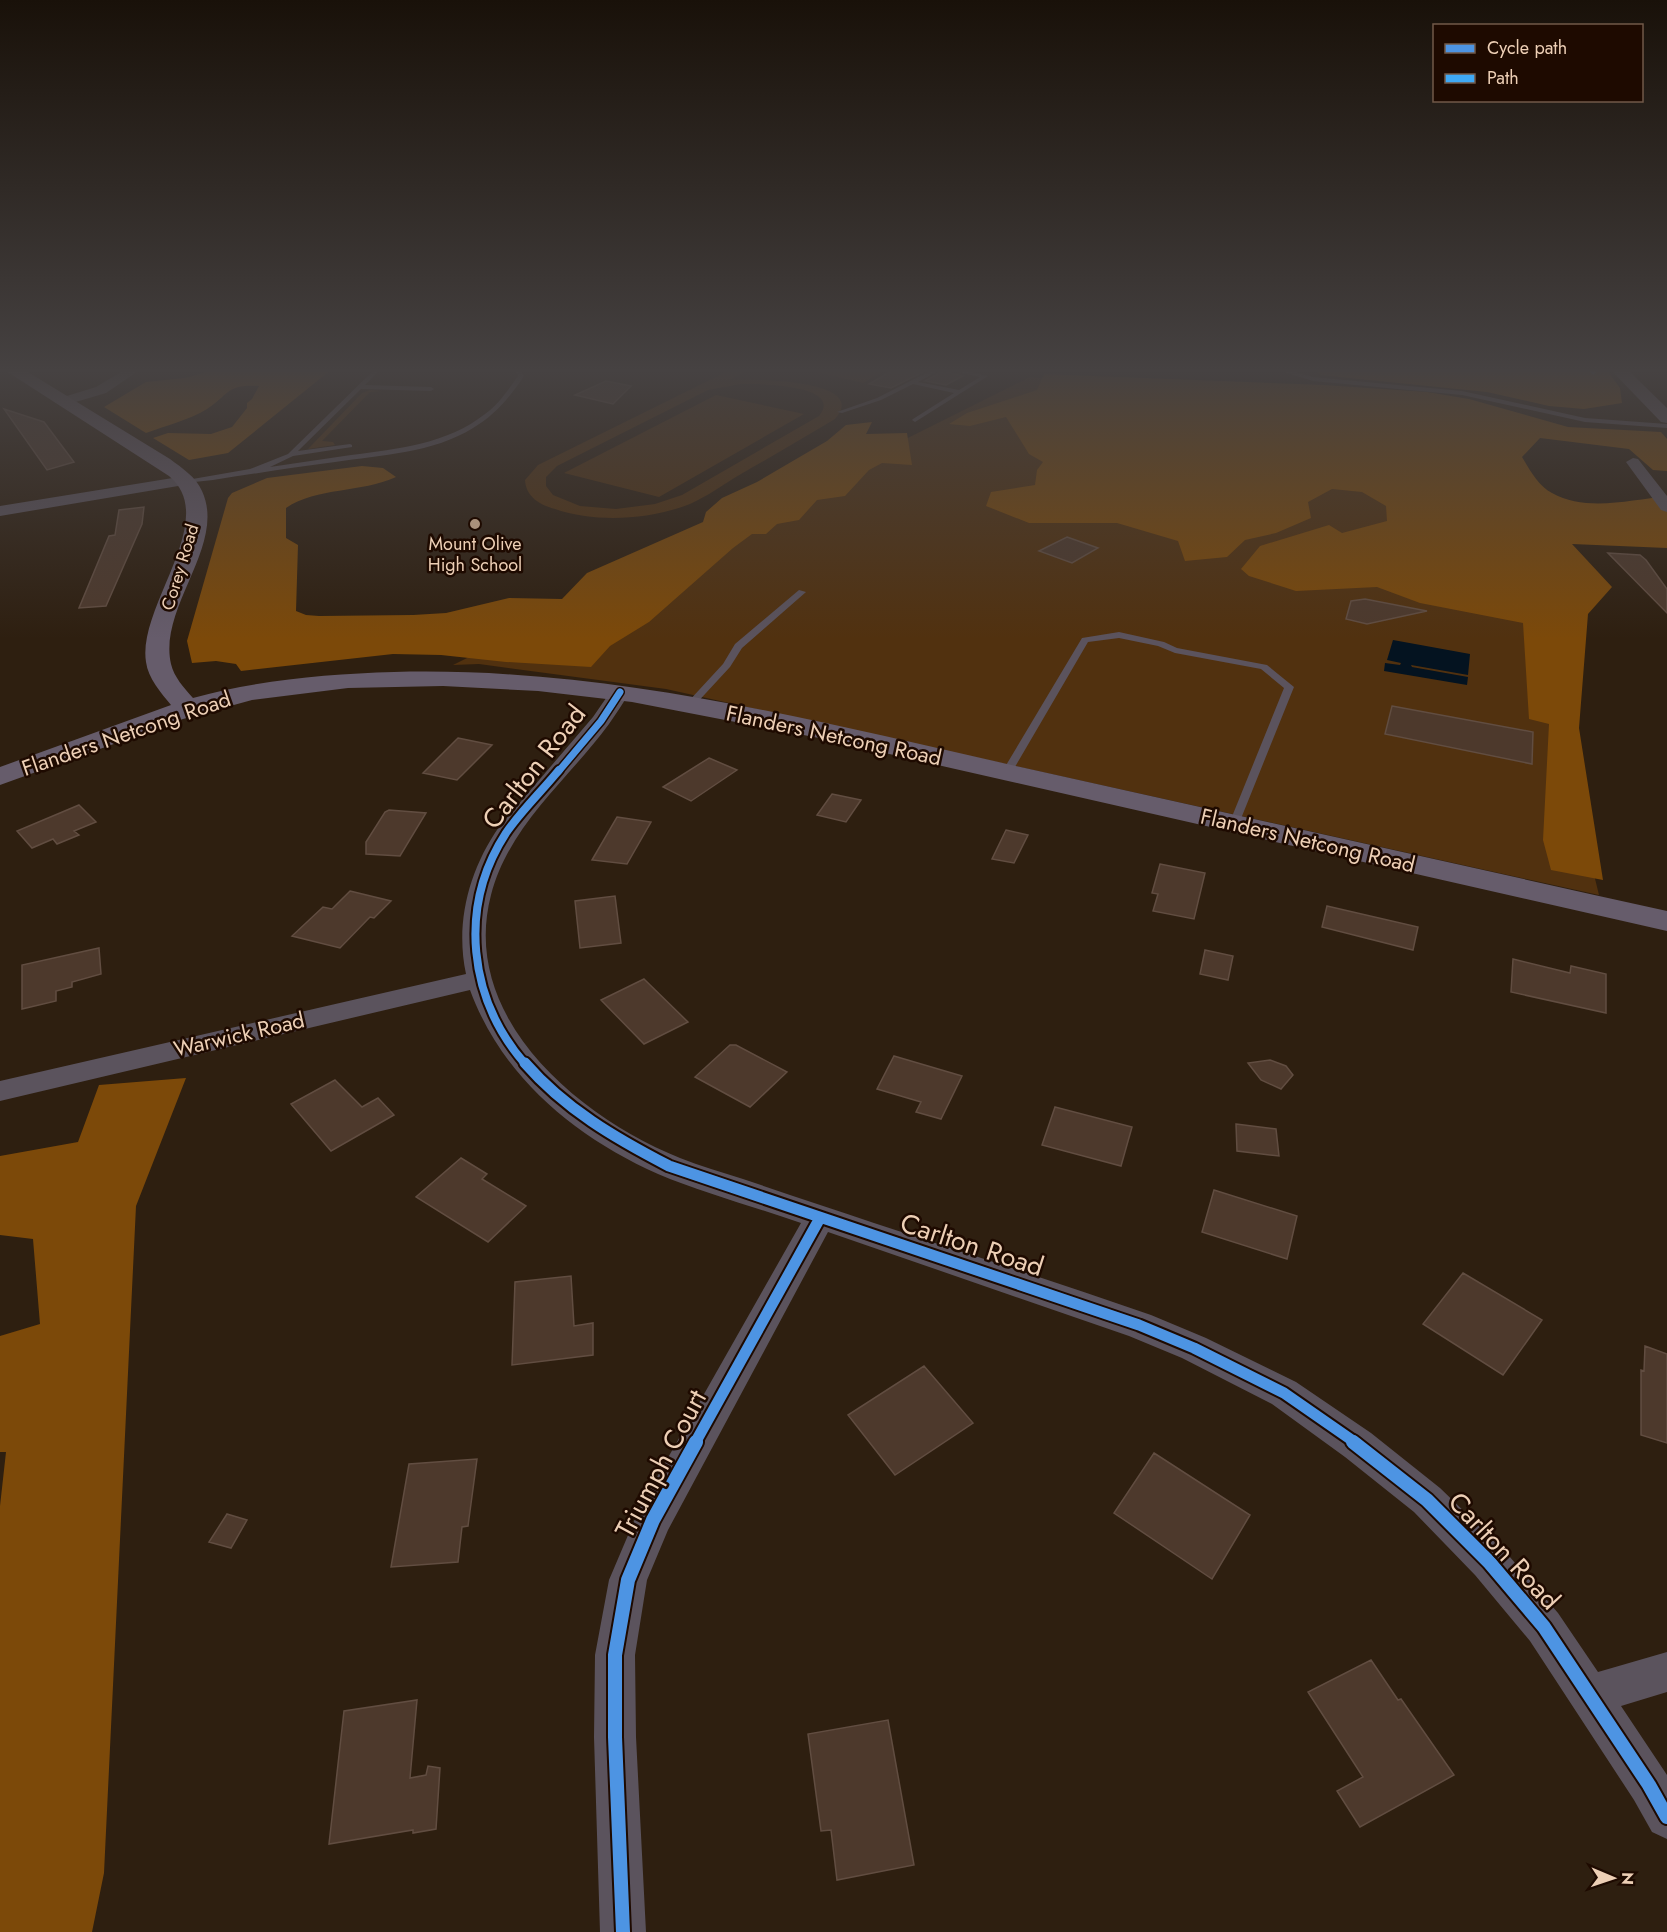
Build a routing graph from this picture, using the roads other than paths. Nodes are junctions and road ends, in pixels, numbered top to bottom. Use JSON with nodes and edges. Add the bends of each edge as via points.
{"nodes":[{"id":1,"x":157,"y":459,"type":"edge"},
{"id":2,"x":278,"y":459,"type":"edge"},
{"id":3,"x":345,"y":459,"type":"edge"},
{"id":4,"x":1634,"y":462,"type":"dead end"},
{"id":5,"x":248,"y":472,"type":"junction"},
{"id":6,"x":185,"y":481,"type":"junction"},
{"id":7,"x":1667,"y":507,"type":"edge"},
{"id":8,"x":0,"y":511,"type":"edge"},
{"id":9,"x":802,"y":592,"type":"dead end"},
{"id":10,"x":620,"y":692,"type":"junction"},
{"id":11,"x":690,"y":705,"type":"junction"},
{"id":12,"x":187,"y":708,"type":"junction"},
{"id":13,"x":1007,"y":772,"type":"junction"},
{"id":14,"x":0,"y":777,"type":"edge"},
{"id":15,"x":1234,"y":824,"type":"junction"},
{"id":16,"x":1667,"y":921,"type":"edge"},
{"id":17,"x":478,"y":980,"type":"junction"},
{"id":18,"x":0,"y":1091,"type":"edge"},
{"id":19,"x":820,"y":1218,"type":"junction"},
{"id":20,"x":1667,"y":1672,"type":"edge"},
{"id":21,"x":1590,"y":1695,"type":"junction"},
{"id":22,"x":1667,"y":1817,"type":"edge"},
{"id":23,"x":623,"y":1932,"type":"edge"}],
"edges":[{"from":1,"to":6,"type":"main road"},
{"from":2,"to":5,"type":"lane"},
{"from":3,"to":5,"type":"lane"},
{"from":4,"to":7,"type":"street"},
{"from":5,"to":6,"type":"lane"},
{"from":6,"to":8,"type":"street"},
{"from":6,"to":12,"type":"main road","name":"Corey Road","via":[[195,500],[195,524],[157,653],[164,677]]},
{"from":9,"to":11,"type":"lane","via":[[738,646],[727,665]]},
{"from":10,"to":11,"type":"main road","name":"Flanders Netcong Road"},
{"from":10,"to":12,"type":"main road","name":"Flanders Netcong Road","via":[[514,680],[402,678],[259,691]]},
{"from":10,"to":17,"type":"street","name":"Carlton Road","via":[[601,721],[507,832],[495,853],[477,903],[473,941]]},
{"from":11,"to":13,"type":"main road","name":"Flanders Netcong Road"},
{"from":12,"to":14,"type":"main road","name":"Flanders Netcong Road"},
{"from":13,"to":15,"type":"main road","name":"Flanders Netcong Road"},
{"from":13,"to":15,"type":"lane","via":[[1085,640],[1119,635],[1264,667],[1289,687]]},
{"from":15,"to":16,"type":"main road","name":"Flanders Netcong Road"},
{"from":17,"to":18,"type":"street","name":"Warwick Road"},
{"from":17,"to":19,"type":"street","name":"Carlton Road","via":[[507,1042],[527,1067],[560,1099],[608,1133],[669,1166]]},
{"from":19,"to":21,"type":"street","name":"Carlton Road","via":[[1139,1325],[1284,1393],[1358,1445],[1435,1508],[1489,1562],[1544,1627]]},
{"from":19,"to":23,"type":"street","name":"Triumph Court","via":[[653,1520],[628,1580],[615,1655]]},
{"from":20,"to":21,"type":"street"},
{"from":21,"to":22,"type":"street","name":"Carlton Road"}]}
